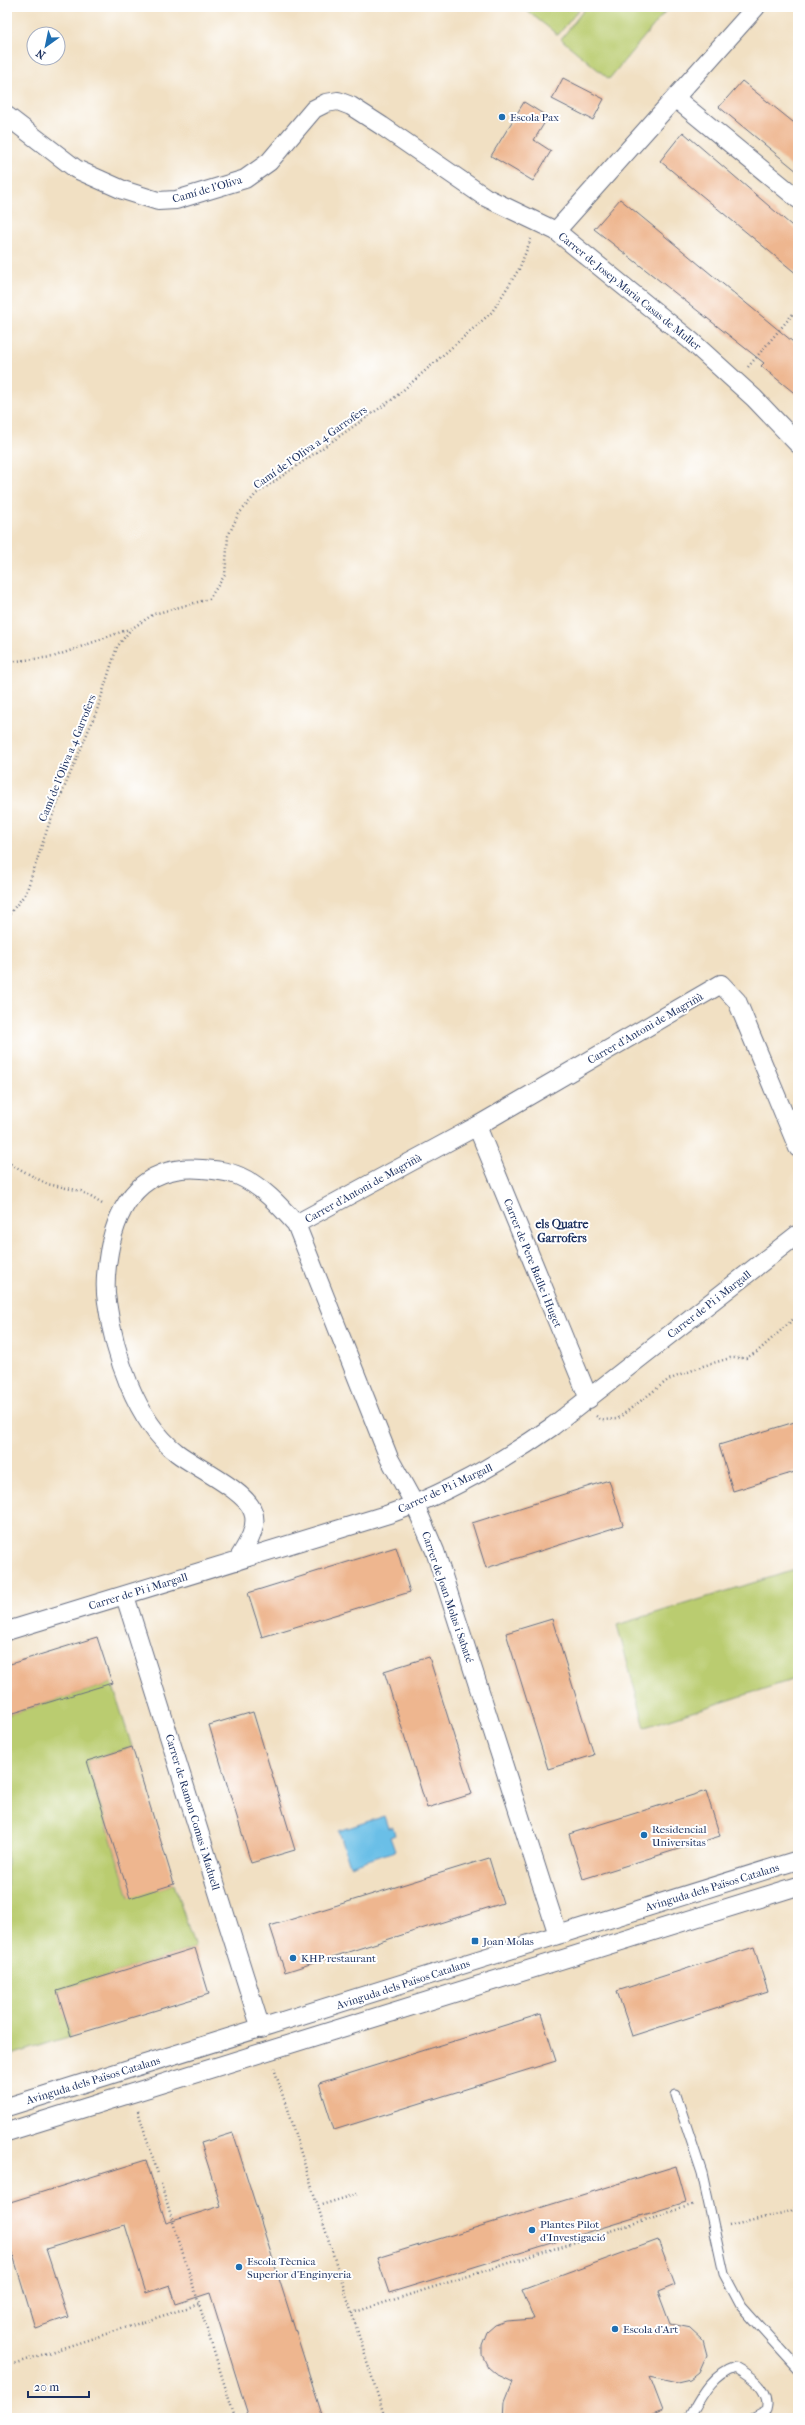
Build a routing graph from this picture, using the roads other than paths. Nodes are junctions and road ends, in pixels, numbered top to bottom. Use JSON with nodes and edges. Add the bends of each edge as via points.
{"nodes":[{"id":1,"x":756,"y":7,"type":"edge"},
{"id":2,"x":675,"y":98,"type":"junction"},
{"id":3,"x":7,"y":116,"type":"edge"},
{"id":4,"x":798,"y":199,"type":"edge"},
{"id":5,"x":556,"y":231,"type":"junction"},
{"id":6,"x":798,"y":444,"type":"edge"},
{"id":7,"x":477,"y":1126,"type":"junction"},
{"id":8,"x":798,"y":1148,"type":"edge"},
{"id":9,"x":296,"y":1224,"type":"junction"},
{"id":10,"x":798,"y":1234,"type":"edge"},
{"id":11,"x":589,"y":1399,"type":"junction"},
{"id":12,"x":415,"y":1505,"type":"junction"},
{"id":13,"x":237,"y":1561,"type":"junction"},
{"id":14,"x":125,"y":1596,"type":"junction"},
{"id":15,"x":7,"y":1631,"type":"edge"},
{"id":16,"x":798,"y":1860,"type":"edge"},
{"id":17,"x":798,"y":1886,"type":"edge"},
{"id":18,"x":558,"y":1935,"type":"junction"},
{"id":19,"x":260,"y":2029,"type":"junction"},
{"id":20,"x":676,"y":2095,"type":"dead end"},
{"id":21,"x":7,"y":2107,"type":"edge"},
{"id":22,"x":7,"y":2132,"type":"edge"},
{"id":23,"x":798,"y":2369,"type":"edge"},
{"id":24,"x":689,"y":2418,"type":"edge"},
{"id":25,"x":753,"y":2418,"type":"edge"}],
"edges":[{"from":1,"to":2,"type":"street","name":"Carrer de Josep Maria Casas de Muller"},
{"from":2,"to":4,"type":"street"},
{"from":2,"to":5,"type":"street","name":"Carrer de Josep Maria Casas de Muller"},
{"from":3,"to":5,"type":"street","name":"Camí de l'Oliva","via":[[76,169],[123,190],[158,201],[176,200],[245,179],[269,162],[314,110],[326,103],[338,101],[376,122],[485,197]]},
{"from":5,"to":6,"type":"street","name":"Carrer de Josep Maria Casas de Muller","via":[[690,340]]},
{"from":7,"to":8,"type":"street","name":"Carrer d'Antoni de Magriñà","via":[[721,984],[737,1001]]},
{"from":7,"to":9,"type":"street","name":"Carrer d'Antoni de Magriñà"},
{"from":7,"to":11,"type":"street","name":"Carrer de Pere Batlle i Huget"},
{"from":9,"to":12,"type":"street","name":"Carrer de Joan Molas i Sabaté","via":[[389,1458]]},
{"from":9,"to":13,"type":"street","name":"Carrer d'Antoni de Magriñà","via":[[277,1203],[239,1176],[196,1168],[173,1170],[152,1178],[132,1193],[112,1234],[105,1276],[106,1302],[122,1369],[137,1401],[158,1434],[176,1452],[241,1495],[253,1511],[254,1525]]},
{"from":10,"to":11,"type":"street","name":"Carrer de Pi i Margall"},
{"from":11,"to":12,"type":"street","name":"Carrer de Pi i Margall","via":[[512,1455],[472,1478]]},
{"from":12,"to":13,"type":"street","name":"Carrer de Pi i Margall"},
{"from":12,"to":18,"type":"street","name":"Carrer de Joan Molas i Sabaté","via":[[435,1551]]},
{"from":13,"to":14,"type":"street","name":"Carrer de Pi i Margall"},
{"from":14,"to":15,"type":"street","name":"Carrer de Pi i Margall"},
{"from":14,"to":19,"type":"street","name":"Carrer de Ramon Comas i Maduell"},
{"from":16,"to":18,"type":"street","name":"Avinguda dels Països Catalans"},
{"from":17,"to":22,"type":"street"},
{"from":18,"to":19,"type":"street","name":"Avinguda dels Països Catalans"},
{"from":19,"to":21,"type":"street","name":"Avinguda dels Països Catalans"},
{"from":20,"to":23,"type":"lane","via":[[702,2174],[724,2274],[741,2306]]},
{"from":24,"to":25,"type":"lane","via":[[716,2377],[723,2371],[735,2367],[748,2374],[768,2399],[766,2411]]}]}
